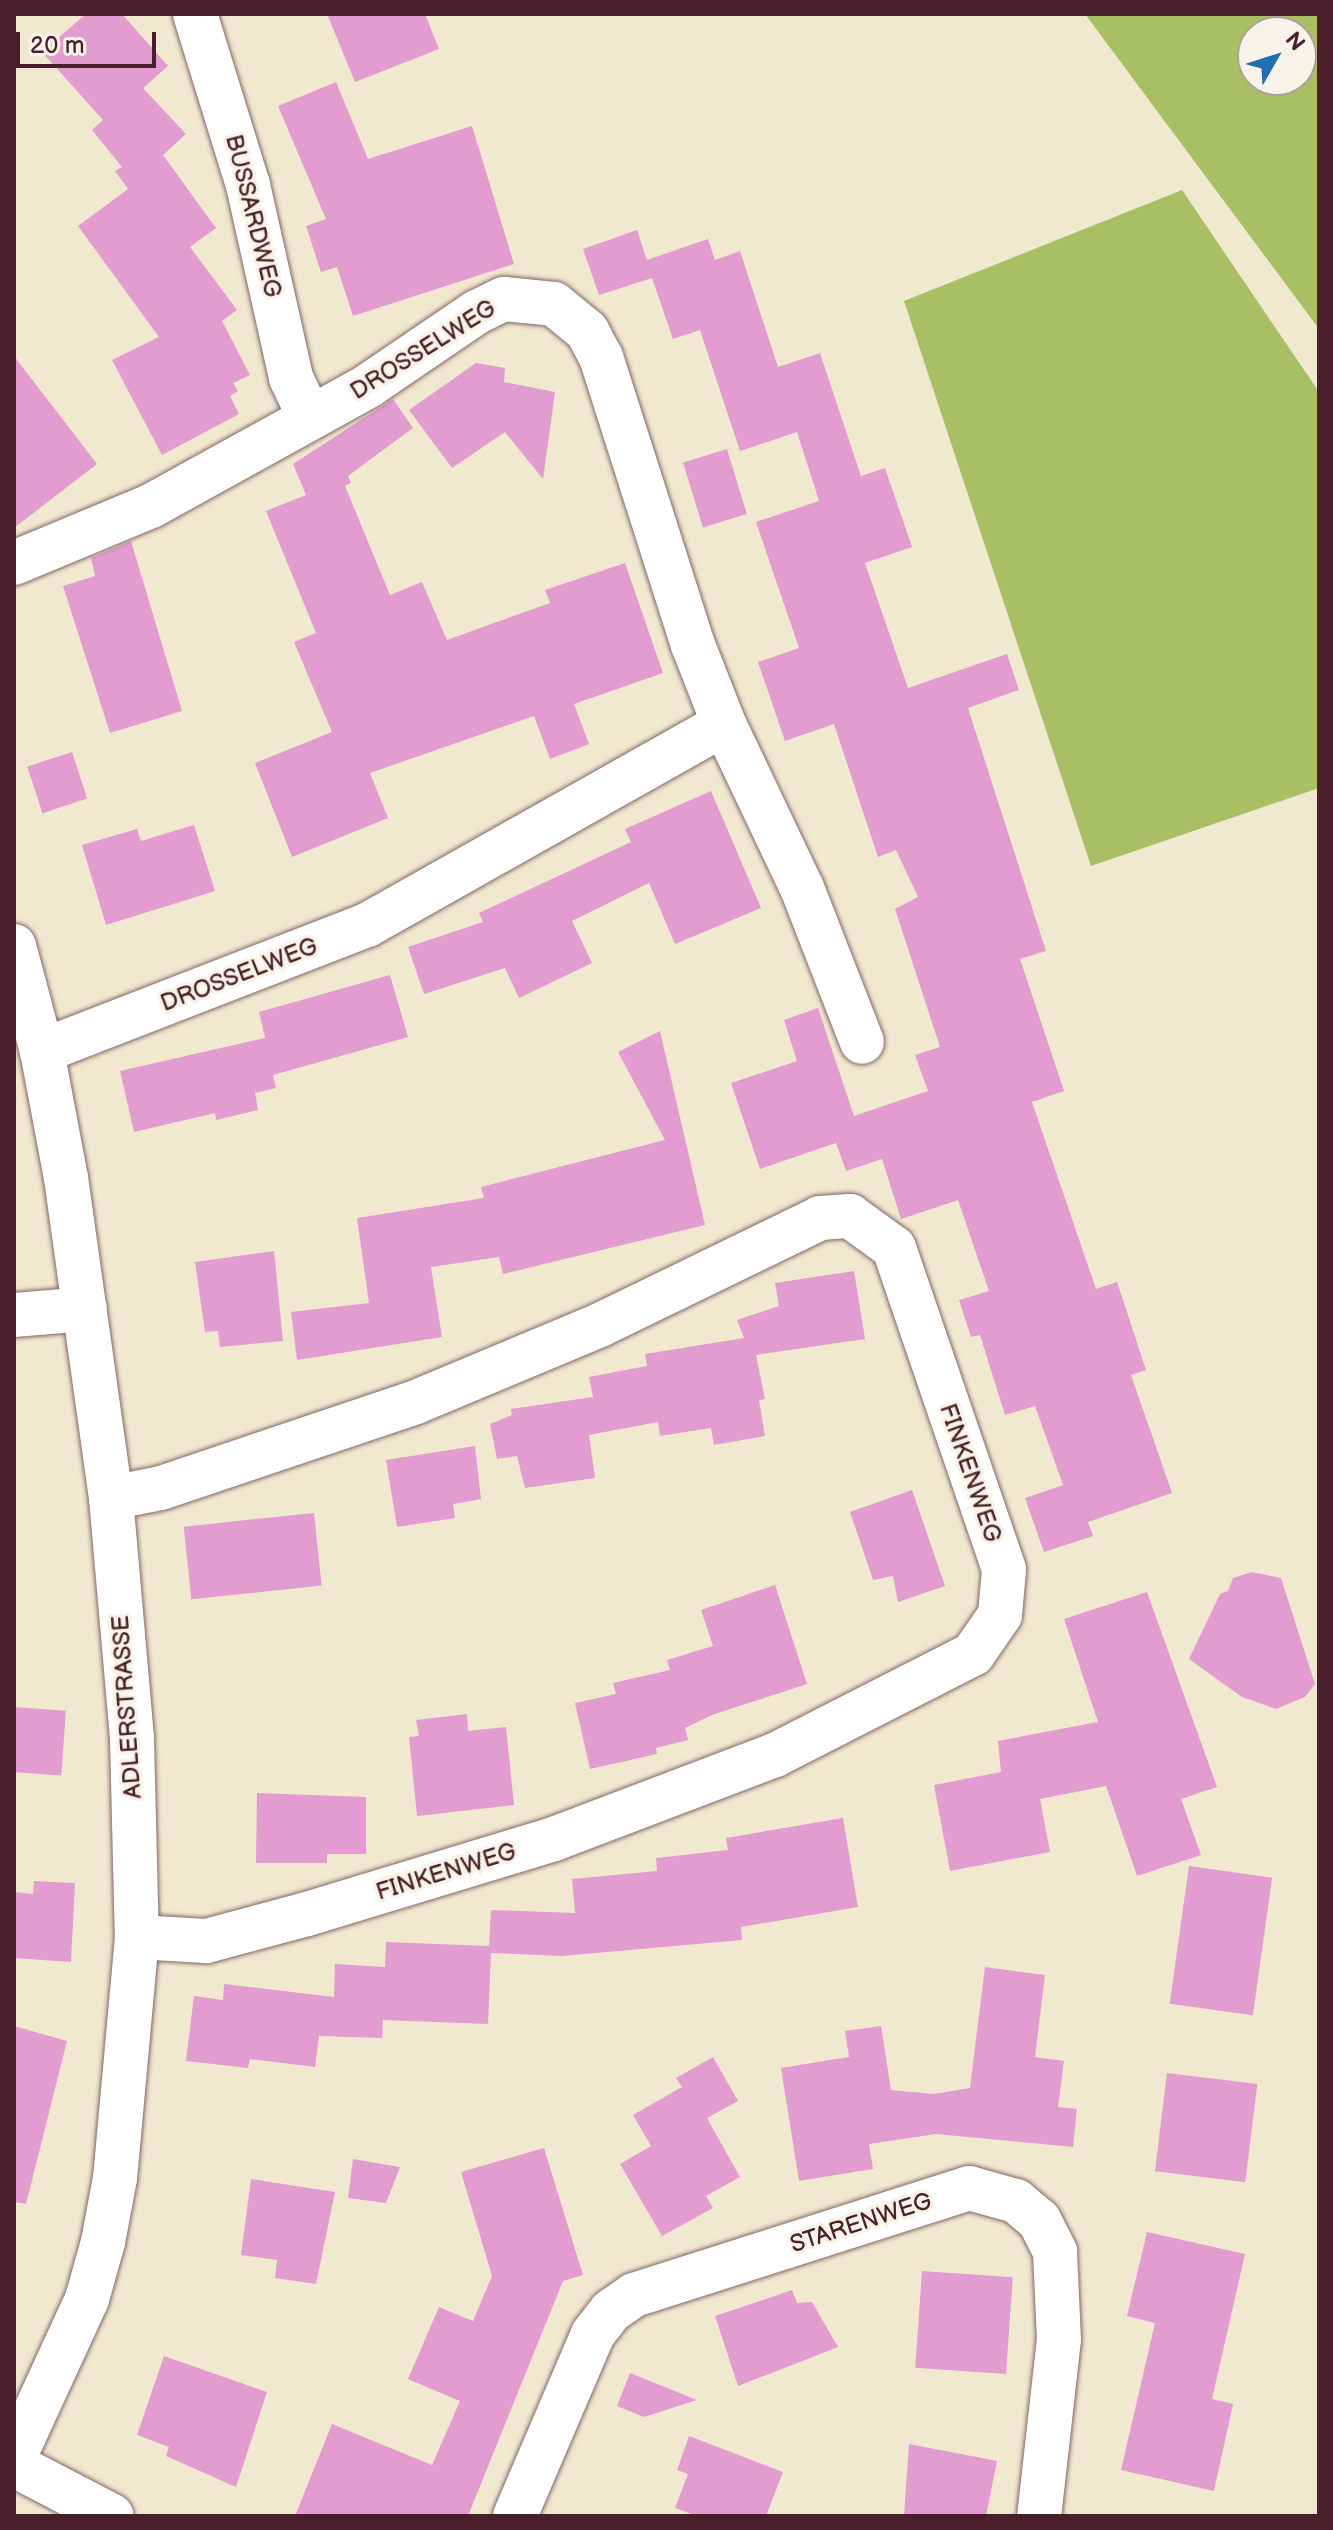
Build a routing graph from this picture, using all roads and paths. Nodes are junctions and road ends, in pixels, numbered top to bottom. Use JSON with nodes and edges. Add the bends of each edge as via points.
{"nodes":[{"id":1,"x":195,"y":14,"type":"edge"},
{"id":2,"x":310,"y":418,"type":"junction"},
{"id":3,"x":14,"y":563,"type":"edge"},
{"id":4,"x":724,"y":724,"type":"junction"},
{"id":5,"x":14,"y":946,"type":"edge"},
{"id":6,"x":862,"y":1042,"type":"dead end"},
{"id":7,"x":42,"y":1051,"type":"junction"},
{"id":8,"x":85,"y":1309,"type":"junction"},
{"id":9,"x":14,"y":1315,"type":"edge"},
{"id":10,"x":111,"y":1498,"type":"junction"},
{"id":11,"x":137,"y":1937,"type":"junction"},
{"id":12,"x":14,"y":2458,"type":"edge"},
{"id":13,"x":14,"y":2465,"type":"edge"},
{"id":14,"x":112,"y":2516,"type":"edge"},
{"id":15,"x":515,"y":2516,"type":"edge"},
{"id":16,"x":1039,"y":2516,"type":"edge"}],
"edges":[{"from":1,"to":2,"type":"street","name":"BUSSARDWEG","via":[[248,185],[291,378]]},
{"from":2,"to":3,"type":"street","name":"DROSSELWEG","via":[[151,506]]},
{"from":2,"to":4,"type":"street","name":"DROSSELWEG","via":[[504,299],[554,304],[575,319],[601,357],[693,645]]},
{"from":4,"to":6,"type":"street","name":"DROSSELWEG","via":[[802,888]]},
{"from":4,"to":7,"type":"street","name":"DROSSELWEG","via":[[367,925]]},
{"from":5,"to":7,"type":"street","name":"ADLERSTRASSE"},
{"from":7,"to":8,"type":"street","name":"ADLERSTRASSE"},
{"from":8,"to":9,"type":"street"},
{"from":8,"to":10,"type":"street","name":"ADLERSTRASSE"},
{"from":10,"to":11,"type":"street","name":"ADLERSTRASSE","via":[[132,1739]]},
{"from":10,"to":11,"type":"street","name":"FINKENWEG","via":[[161,1488],[416,1402],[600,1325],[820,1218],[850,1216],[894,1248],[1004,1570],[1000,1615],[973,1654],[775,1755],[554,1839],[307,1914],[206,1941]]},
{"from":11,"to":12,"type":"street","name":"ADLERSTRASSE","via":[[115,2178],[103,2242],[87,2299]]},
{"from":13,"to":14,"type":"street"},
{"from":15,"to":16,"type":"street","name":"STARENWEG","via":[[593,2334],[611,2311],[634,2295],[969,2188],[1016,2201],[1039,2220],[1055,2252],[1059,2339]]}]}
